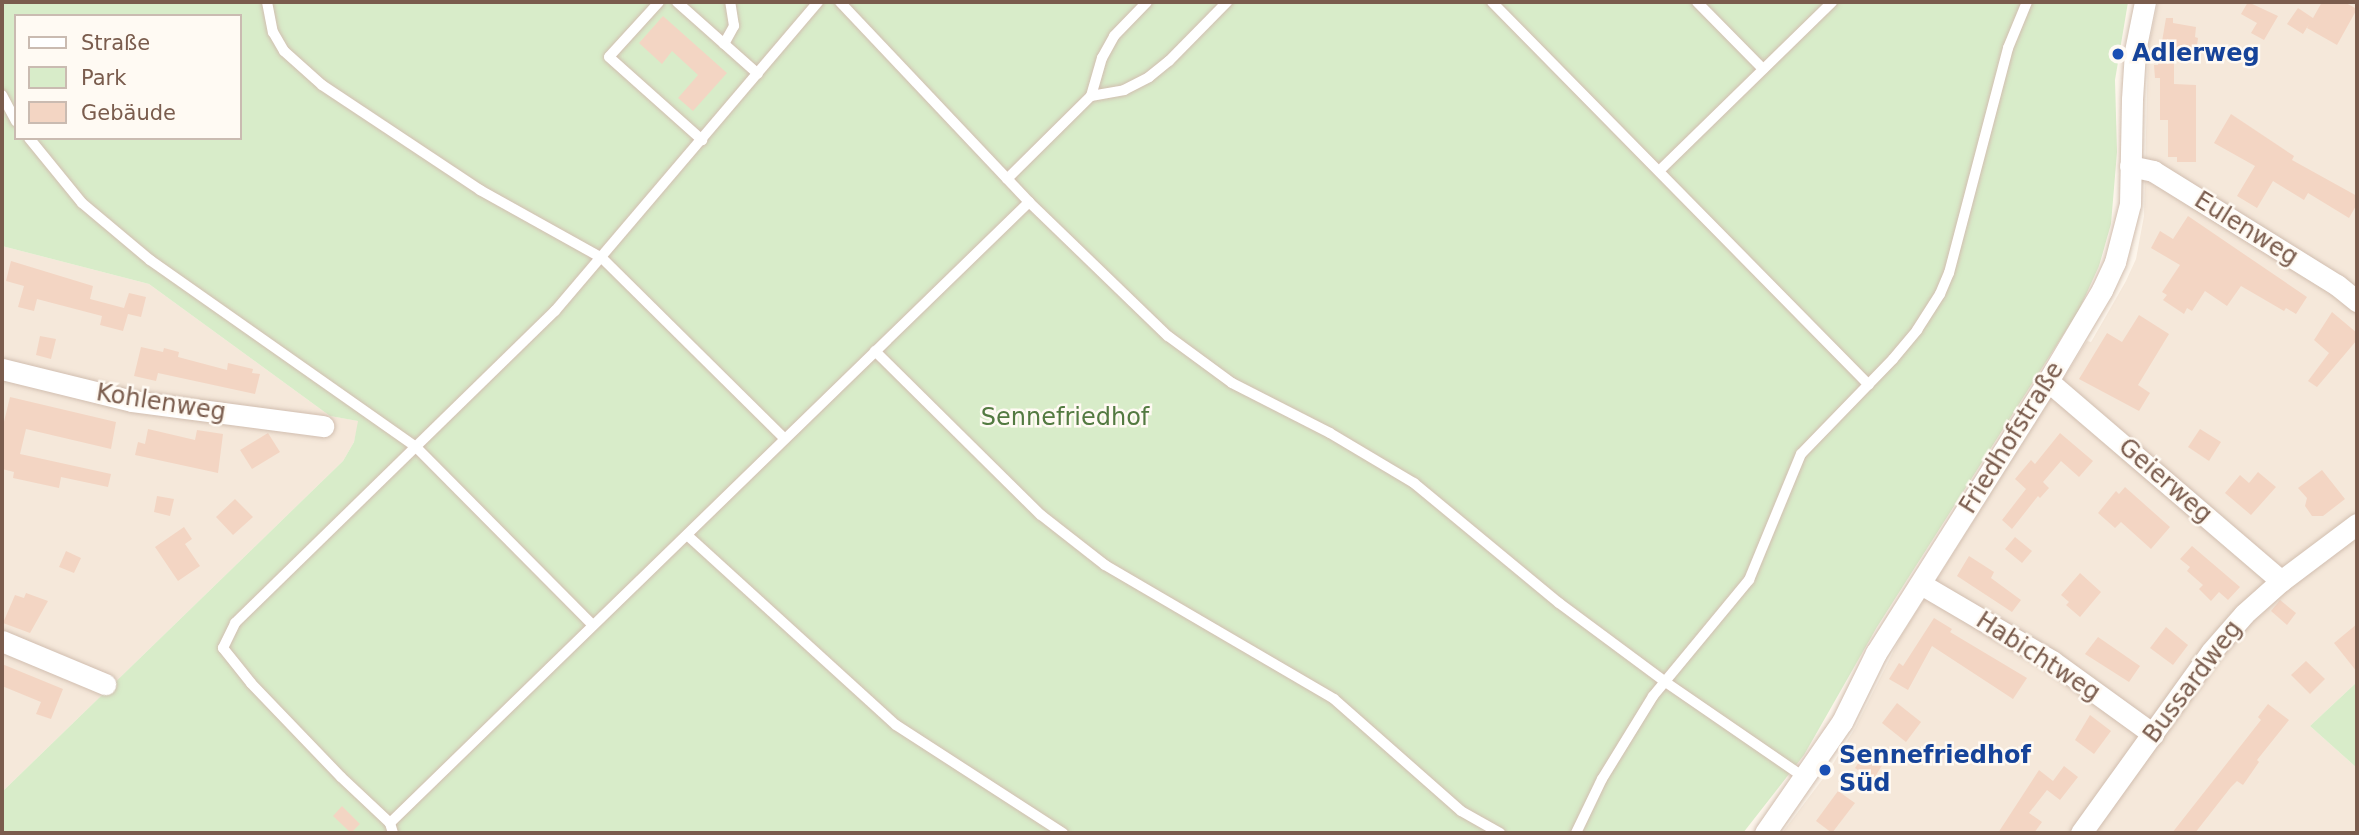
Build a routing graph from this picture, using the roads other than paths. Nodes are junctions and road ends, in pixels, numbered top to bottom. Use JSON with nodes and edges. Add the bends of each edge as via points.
{"nodes":[{"id":1,"x":267,"y":2,"type":"edge"},
{"id":2,"x":659,"y":2,"type":"edge"},
{"id":3,"x":677,"y":2,"type":"edge"},
{"id":4,"x":730,"y":2,"type":"edge"},
{"id":5,"x":818,"y":2,"type":"edge"},
{"id":6,"x":840,"y":2,"type":"edge"},
{"id":7,"x":1147,"y":2,"type":"edge"},
{"id":8,"x":1227,"y":2,"type":"edge"},
{"id":9,"x":1492,"y":2,"type":"edge"},
{"id":10,"x":1697,"y":2,"type":"edge"},
{"id":11,"x":1832,"y":2,"type":"edge"},
{"id":12,"x":2027,"y":2,"type":"edge"},
{"id":13,"x":2146,"y":2,"type":"edge"},
{"id":14,"x":724,"y":44,"type":"junction"},
{"id":15,"x":1763,"y":69,"type":"junction"},
{"id":16,"x":758,"y":74,"type":"junction"},
{"id":17,"x":2,"y":95,"type":"edge"},
{"id":18,"x":1091,"y":96,"type":"junction"},
{"id":19,"x":14,"y":117,"type":"edge"},
{"id":20,"x":31,"y":140,"type":"edge"},
{"id":21,"x":702,"y":140,"type":"junction"},
{"id":22,"x":2130,"y":166,"type":"junction"},
{"id":23,"x":1659,"y":171,"type":"junction"},
{"id":24,"x":1007,"y":179,"type":"junction"},
{"id":25,"x":1029,"y":202,"type":"junction"},
{"id":26,"x":602,"y":258,"type":"junction"},
{"id":27,"x":2357,"y":302,"type":"edge"},
{"id":28,"x":875,"y":351,"type":"junction"},
{"id":29,"x":2,"y":369,"type":"edge"},
{"id":30,"x":2049,"y":381,"type":"junction"},
{"id":31,"x":1869,"y":385,"type":"junction"},
{"id":32,"x":323,"y":426,"type":"dead end"},
{"id":33,"x":785,"y":439,"type":"junction"},
{"id":34,"x":416,"y":447,"type":"junction"},
{"id":35,"x":2357,"y":524,"type":"edge"},
{"id":36,"x":687,"y":535,"type":"junction"},
{"id":37,"x":2281,"y":581,"type":"junction"},
{"id":38,"x":1921,"y":584,"type":"junction"},
{"id":39,"x":593,"y":625,"type":"junction"},
{"id":40,"x":2,"y":641,"type":"edge"},
{"id":41,"x":1664,"y":681,"type":"junction"},
{"id":42,"x":105,"y":684,"type":"dead end"},
{"id":43,"x":2153,"y":734,"type":"junction"},
{"id":44,"x":1806,"y":778,"type":"junction"},
{"id":45,"x":391,"y":828,"type":"edge"},
{"id":46,"x":1063,"y":833,"type":"edge"},
{"id":47,"x":1500,"y":833,"type":"edge"},
{"id":48,"x":1576,"y":833,"type":"edge"},
{"id":49,"x":1765,"y":833,"type":"edge"},
{"id":50,"x":2081,"y":833,"type":"edge"}],
"edges":[{"from":1,"to":26,"type":"lane","via":[[273,32],[284,51],[322,85],[480,190]]},
{"from":2,"to":21,"type":"lane","via":[[609,57]]},
{"from":3,"to":14,"type":"lane"},
{"from":4,"to":14,"type":"lane","via":[[734,26]]},
{"from":5,"to":16,"type":"lane"},
{"from":6,"to":24,"type":"lane"},
{"from":7,"to":18,"type":"lane","via":[[1114,36]]},
{"from":8,"to":18,"type":"lane","via":[[1149,77],[1124,90]]},
{"from":9,"to":23,"type":"lane"},
{"from":10,"to":15,"type":"lane"},
{"from":11,"to":15,"type":"lane"},
{"from":12,"to":31,"type":"lane","via":[[2008,48],[1949,273],[1917,330]]},
{"from":13,"to":22,"type":"street","name":"Friedhofstraße","via":[[2136,51]]},
{"from":14,"to":16,"type":"lane"},
{"from":15,"to":23,"type":"lane"},
{"from":16,"to":21,"type":"lane"},
{"from":17,"to":19,"type":"lane"},
{"from":18,"to":24,"type":"lane"},
{"from":20,"to":34,"type":"lane","via":[[82,203],[150,260]]},
{"from":21,"to":26,"type":"lane"},
{"from":22,"to":27,"type":"street","name":"Eulenweg","via":[[2153,171]]},
{"from":22,"to":30,"type":"street","name":"Friedhofstraße","via":[[2130,204],[2115,262]]},
{"from":23,"to":31,"type":"lane"},
{"from":24,"to":25,"type":"lane"},
{"from":25,"to":28,"type":"lane"},
{"from":25,"to":41,"type":"lane","via":[[1177,343],[1232,383],[1414,483],[1559,603]]},
{"from":26,"to":33,"type":"lane"},
{"from":26,"to":34,"type":"lane"},
{"from":28,"to":33,"type":"lane"},
{"from":28,"to":47,"type":"lane","via":[[1041,515],[1105,565],[1334,699],[1461,811]]},
{"from":29,"to":32,"type":"street","name":"Kohlenweg","via":[[132,401]]},
{"from":30,"to":37,"type":"street","name":"Geierweg"},
{"from":30,"to":38,"type":"street","name":"Friedhofstraße"},
{"from":31,"to":41,"type":"lane","via":[[1801,454],[1749,580]]},
{"from":33,"to":36,"type":"lane"},
{"from":34,"to":39,"type":"lane"},
{"from":34,"to":45,"type":"lane","via":[[235,623],[223,648]]},
{"from":35,"to":37,"type":"street","name":"Bussardweg"},
{"from":36,"to":39,"type":"lane"},
{"from":36,"to":46,"type":"lane","via":[[896,725]]},
{"from":37,"to":43,"type":"street","name":"Bussardweg","via":[[2211,652]]},
{"from":38,"to":43,"type":"street","name":"Habichtweg","via":[[2052,661]]},
{"from":38,"to":44,"type":"street","name":"Friedhofstraße","via":[[1876,653],[1842,722]]},
{"from":39,"to":45,"type":"lane"},
{"from":40,"to":42,"type":"street"},
{"from":41,"to":44,"type":"lane"},
{"from":41,"to":48,"type":"lane","via":[[1602,779]]},
{"from":43,"to":50,"type":"street","name":"Bussardweg"},
{"from":44,"to":49,"type":"street","name":"Friedhofstraße"}]}
